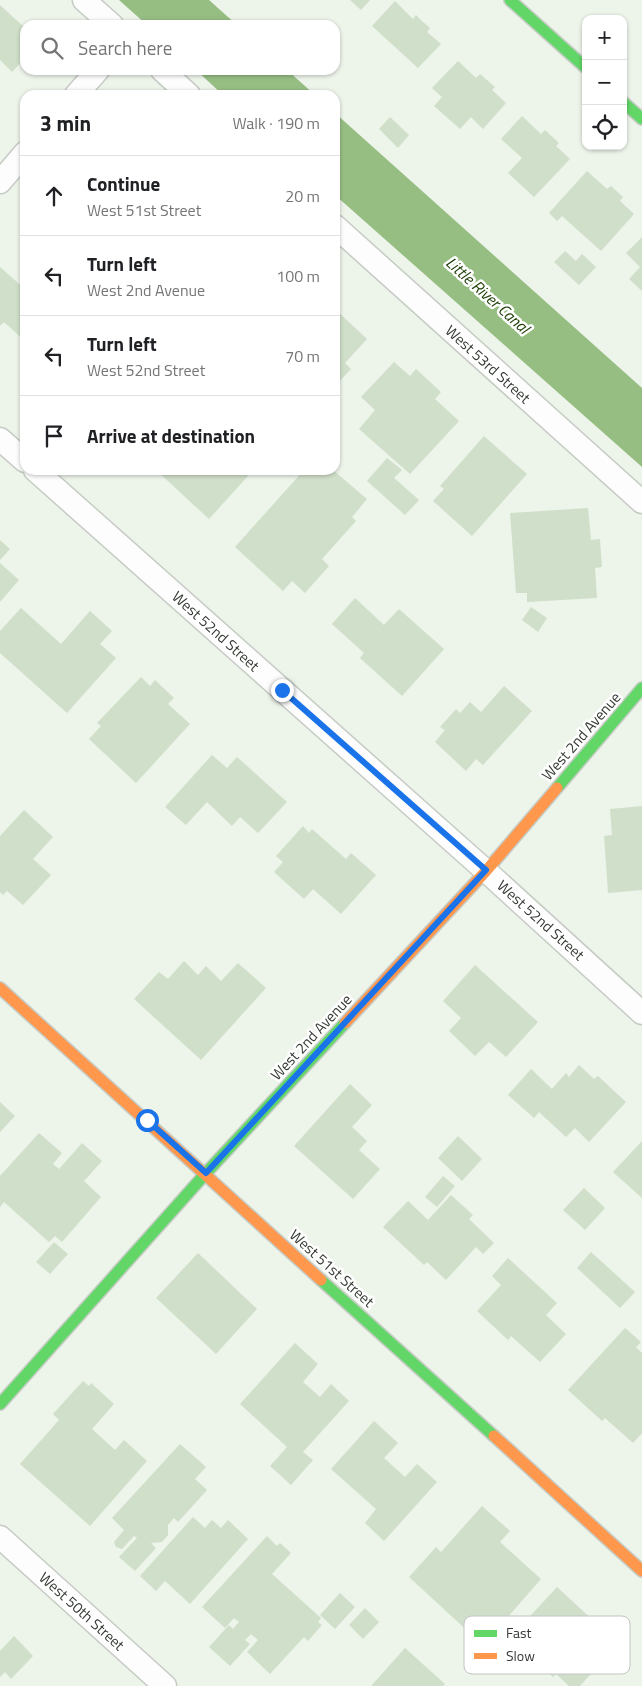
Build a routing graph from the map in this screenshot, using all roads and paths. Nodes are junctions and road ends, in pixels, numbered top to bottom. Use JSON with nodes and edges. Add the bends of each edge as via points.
{"nodes":[{"id":1,"x":84,"y":0,"type":"edge"},
{"id":2,"x":510,"y":0,"type":"edge"},
{"id":3,"x":106,"y":20,"type":"edge"},
{"id":4,"x":582,"y":64,"type":"edge"},
{"id":5,"x":94,"y":75,"type":"edge"},
{"id":6,"x":168,"y":75,"type":"edge"},
{"id":7,"x":80,"y":90,"type":"edge"},
{"id":8,"x":184,"y":90,"type":"edge"},
{"id":9,"x":626,"y":105,"type":"edge"},
{"id":10,"x":642,"y":119,"type":"edge"},
{"id":11,"x":20,"y":159,"type":"edge"},
{"id":12,"x":0,"y":182,"type":"edge"},
{"id":13,"x":340,"y":230,"type":"edge"},
{"id":14,"x":0,"y":439,"type":"edge"},
{"id":15,"x":20,"y":457,"type":"edge"},
{"id":16,"x":41,"y":475,"type":"edge"},
{"id":17,"x":642,"y":502,"type":"edge"},
{"id":18,"x":642,"y":688,"type":"edge"},
{"id":19,"x":486,"y":870,"type":"junction"},
{"id":20,"x":0,"y":988,"type":"edge"},
{"id":21,"x":642,"y":1013,"type":"edge"},
{"id":22,"x":206,"y":1173,"type":"junction"},
{"id":23,"x":0,"y":1404,"type":"edge"},
{"id":24,"x":0,"y":1537,"type":"edge"},
{"id":25,"x":642,"y":1571,"type":"edge"},
{"id":26,"x":165,"y":1686,"type":"edge"}],
"edges":[{"from":1,"to":3,"type":"street"},
{"from":2,"to":4,"type":"street"},
{"from":5,"to":7,"type":"street"},
{"from":6,"to":8,"type":"street"},
{"from":9,"to":10,"type":"street"},
{"from":11,"to":12,"type":"street"},
{"from":13,"to":17,"type":"street","name":"West 53rd Street"},
{"from":14,"to":15,"type":"street"},
{"from":16,"to":19,"type":"street","name":"West 52nd Street"},
{"from":18,"to":19,"type":"street","name":"West 2nd Avenue"},
{"from":19,"to":21,"type":"street","name":"West 52nd Street"},
{"from":19,"to":22,"type":"street","name":"West 2nd Avenue"},
{"from":20,"to":22,"type":"street","name":"West 51st Street"},
{"from":22,"to":23,"type":"street","name":"West 2nd Avenue"},
{"from":22,"to":25,"type":"street","name":"West 51st Street"},
{"from":24,"to":26,"type":"street","name":"West 50th Street"}]}
